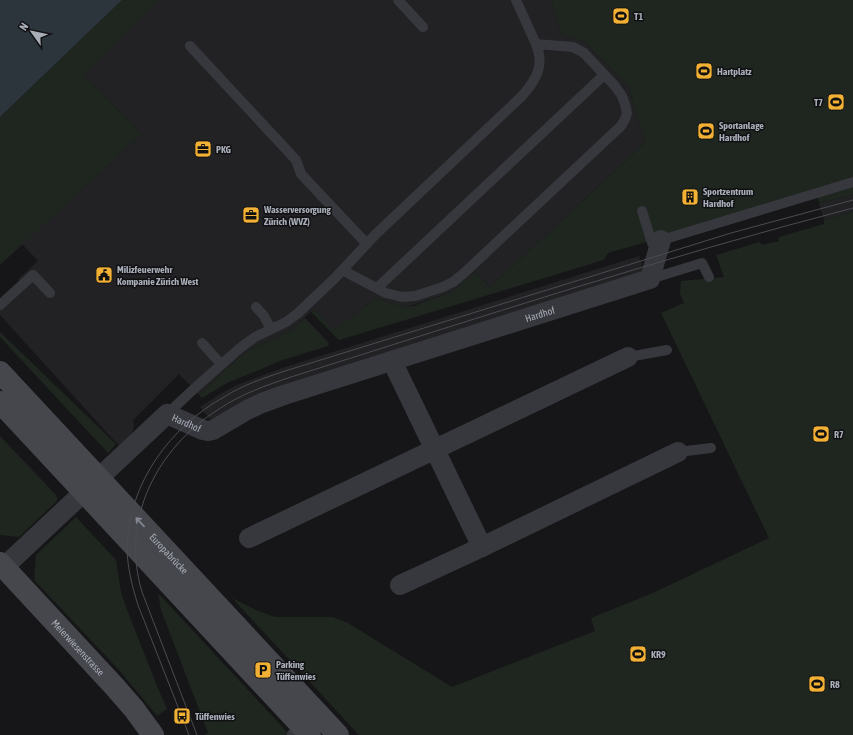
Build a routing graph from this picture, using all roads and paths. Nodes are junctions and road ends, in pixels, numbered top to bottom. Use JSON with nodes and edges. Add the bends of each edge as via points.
{"nodes":[{"id":1,"x":398,"y":0,"type":"edge"},
{"id":2,"x":516,"y":0,"type":"edge"},
{"id":3,"x":423,"y":27,"type":"dead end"},
{"id":4,"x":536,"y":44,"type":"junction"},
{"id":5,"x":190,"y":46,"type":"dead end"},
{"id":6,"x":604,"y":75,"type":"junction"},
{"id":7,"x":853,"y":182,"type":"edge"},
{"id":8,"x":642,"y":211,"type":"dead end"},
{"id":9,"x":657,"y":241,"type":"junction"},
{"id":10,"x":366,"y":243,"type":"junction"},
{"id":11,"x":342,"y":270,"type":"junction"},
{"id":12,"x":709,"y":276,"type":"dead end"},
{"id":13,"x":650,"y":279,"type":"junction"},
{"id":14,"x":377,"y":288,"type":"junction"},
{"id":15,"x":50,"y":293,"type":"dead end"},
{"id":16,"x":0,"y":305,"type":"edge"},
{"id":17,"x":256,"y":307,"type":"dead end"},
{"id":18,"x":271,"y":329,"type":"junction"},
{"id":19,"x":202,"y":344,"type":"dead end"},
{"id":20,"x":667,"y":350,"type":"dead end"},
{"id":21,"x":628,"y":357,"type":"joint"},
{"id":22,"x":392,"y":361,"type":"junction"},
{"id":23,"x":221,"y":364,"type":"junction"},
{"id":24,"x":0,"y":372,"type":"edge"},
{"id":25,"x":0,"y":402,"type":"edge"},
{"id":26,"x":167,"y":414,"type":"junction"},
{"id":27,"x":711,"y":448,"type":"dead end"},
{"id":28,"x":435,"y":450,"type":"junction"},
{"id":29,"x":678,"y":452,"type":"joint"},
{"id":30,"x":249,"y":538,"type":"dead end"},
{"id":31,"x":482,"y":547,"type":"junction"},
{"id":32,"x":2,"y":565,"type":"edge"},
{"id":33,"x":400,"y":585,"type":"dead end"},
{"id":34,"x":299,"y":731,"type":"edge"},
{"id":35,"x":153,"y":735,"type":"edge"},
{"id":36,"x":338,"y":735,"type":"edge"}],
"edges":[{"from":1,"to":3,"type":"lane"},
{"from":2,"to":4,"type":"lane"},
{"from":4,"to":6,"type":"lane","via":[[577,48]]},
{"from":4,"to":10,"type":"lane","via":[[540,64],[535,81]]},
{"from":5,"to":10,"type":"lane","via":[[296,160],[300,174]]},
{"from":6,"to":14,"type":"lane"},
{"from":6,"to":14,"type":"lane","via":[[622,96],[627,109],[626,119],[612,135],[453,282],[408,297],[395,296]]},
{"from":7,"to":9,"type":"lane"},
{"from":8,"to":9,"type":"lane"},
{"from":9,"to":13,"type":"street"},
{"from":10,"to":11,"type":"lane"},
{"from":11,"to":14,"type":"lane"},
{"from":11,"to":18,"type":"lane","via":[[297,314]]},
{"from":12,"to":13,"type":"lane","via":[[702,263]]},
{"from":13,"to":22,"type":"street","name":"Hardhof"},
{"from":15,"to":16,"type":"lane","via":[[32,274]]},
{"from":17,"to":18,"type":"lane"},
{"from":18,"to":23,"type":"lane","via":[[248,342]]},
{"from":19,"to":23,"type":"lane"},
{"from":20,"to":21,"type":"lane"},
{"from":21,"to":28,"type":"street"},
{"from":22,"to":26,"type":"street","name":"Hardhof","via":[[268,400],[210,430],[203,430]]},
{"from":22,"to":28,"type":"street"},
{"from":23,"to":26,"type":"lane"},
{"from":36,"to":24,"type":"main road","name":"Europabrücke","one_way":true},
{"from":25,"to":34,"type":"main road","name":"Europabrücke"},
{"from":26,"to":32,"type":"street","name":"Hardhof","via":[[88,481]]},
{"from":27,"to":29,"type":"lane"},
{"from":28,"to":30,"type":"street"},
{"from":28,"to":31,"type":"street"},
{"from":29,"to":31,"type":"street"},
{"from":31,"to":33,"type":"street"},
{"from":32,"to":35,"type":"main road","name":"Meierwiesenstrasse","via":[[114,686]]}]}
